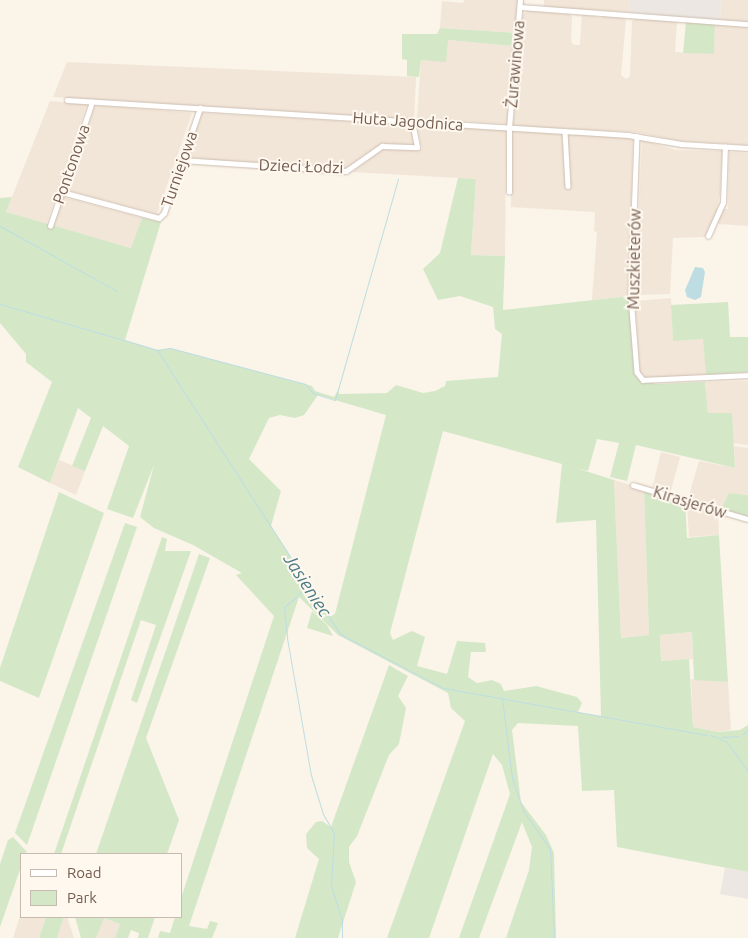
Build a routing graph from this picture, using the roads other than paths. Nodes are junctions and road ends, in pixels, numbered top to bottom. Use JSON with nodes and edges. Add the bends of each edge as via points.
{"nodes":[{"id":1,"x":520,"y":0,"type":"edge"},
{"id":2,"x":520,"y":7,"type":"junction"},
{"id":3,"x":748,"y":24,"type":"edge"},
{"id":4,"x":67,"y":100,"type":"dead end"},
{"id":5,"x":92,"y":102,"type":"junction"},
{"id":6,"x":200,"y":108,"type":"junction"},
{"id":7,"x":412,"y":122,"type":"junction"},
{"id":8,"x":509,"y":128,"type":"junction"},
{"id":9,"x":565,"y":131,"type":"junction"},
{"id":10,"x":637,"y":136,"type":"junction"},
{"id":11,"x":725,"y":147,"type":"junction"},
{"id":12,"x":748,"y":148,"type":"edge"},
{"id":13,"x":182,"y":160,"type":"junction"},
{"id":14,"x":568,"y":186,"type":"dead end"},
{"id":15,"x":62,"y":192,"type":"junction"},
{"id":16,"x":509,"y":192,"type":"dead end"},
{"id":17,"x":50,"y":226,"type":"dead end"},
{"id":18,"x":708,"y":236,"type":"dead end"},
{"id":19,"x":748,"y":375,"type":"edge"},
{"id":20,"x":633,"y":485,"type":"dead end"},
{"id":21,"x":748,"y":519,"type":"edge"}],
"edges":[{"from":1,"to":2,"type":"street","name":"Żurawinowa"},
{"from":2,"to":3,"type":"street"},
{"from":2,"to":8,"type":"street","name":"Żurawinowa"},
{"from":4,"to":5,"type":"street","name":"Huta Jagodnica"},
{"from":5,"to":6,"type":"street","name":"Huta Jagodnica"},
{"from":5,"to":15,"type":"street","name":"Pontonowa"},
{"from":6,"to":7,"type":"street","name":"Huta Jagodnica"},
{"from":6,"to":13,"type":"street","name":"Turniejowa"},
{"from":7,"to":8,"type":"street","name":"Huta Jagodnica"},
{"from":7,"to":13,"type":"street","name":"Dzieci Łodzi","via":[[417,147],[382,146],[346,171]]},
{"from":8,"to":9,"type":"street","name":"Huta Jagodnica"},
{"from":8,"to":16,"type":"street","name":"Żurawinowa"},
{"from":9,"to":10,"type":"street","name":"Huta Jagodnica"},
{"from":9,"to":14,"type":"street"},
{"from":10,"to":11,"type":"street","name":"Huta Jagodnica"},
{"from":10,"to":19,"type":"street","name":"Muszkieterów","via":[[631,296],[636,362],[643,380]]},
{"from":11,"to":12,"type":"street","name":"Huta Jagodnica"},
{"from":11,"to":18,"type":"street","via":[[723,203]]},
{"from":13,"to":15,"type":"street","name":"Turniejowa","via":[[164,213],[159,218]]},
{"from":15,"to":17,"type":"street","name":"Pontonowa"},
{"from":20,"to":21,"type":"street","name":"Kirasjerów"}]}
